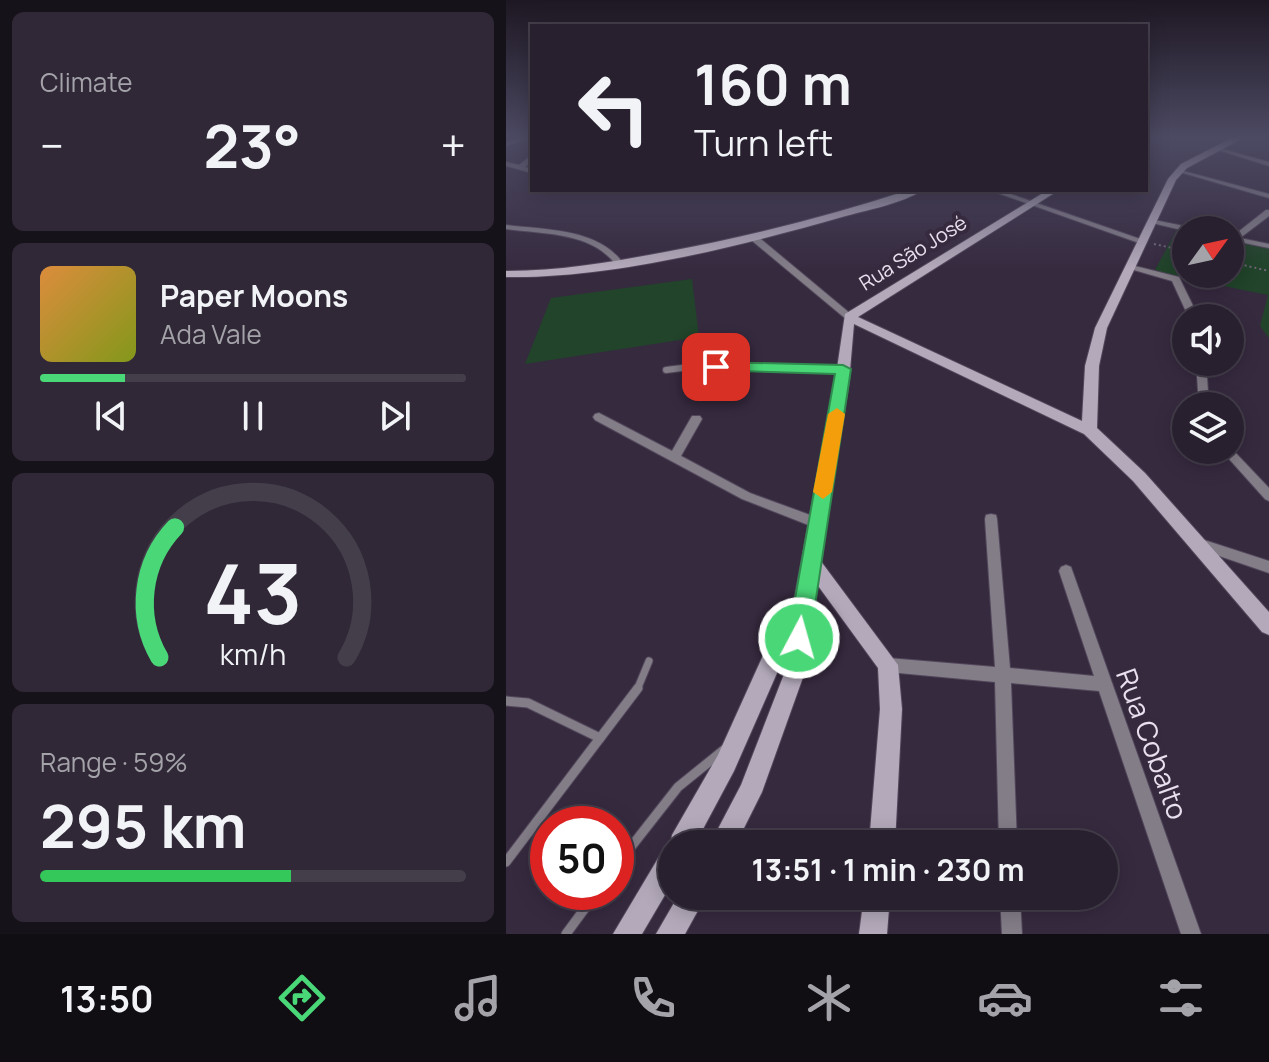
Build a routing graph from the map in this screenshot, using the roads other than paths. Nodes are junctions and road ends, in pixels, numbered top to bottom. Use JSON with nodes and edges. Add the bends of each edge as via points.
{"nodes":[{"id":1,"x":1172,"y":182,"type":"edge"},
{"id":2,"x":1219,"y":182,"type":"edge"},
{"id":3,"x":911,"y":192,"type":"edge"},
{"id":4,"x":998,"y":192,"type":"edge"},
{"id":5,"x":1051,"y":192,"type":"edge"},
{"id":6,"x":1269,"y":196,"type":"edge"},
{"id":7,"x":1034,"y":203,"type":"junction"},
{"id":8,"x":1269,"y":212,"type":"edge"},
{"id":9,"x":1152,"y":221,"type":"junction"},
{"id":10,"x":1172,"y":225,"type":"edge"},
{"id":11,"x":506,"y":227,"type":"edge"},
{"id":12,"x":1244,"y":230,"type":"edge"},
{"id":13,"x":753,"y":237,"type":"junction"},
{"id":14,"x":1142,"y":241,"type":"junction"},
{"id":15,"x":1244,"y":241,"type":"edge"},
{"id":16,"x":1269,"y":246,"type":"edge"},
{"id":17,"x":619,"y":263,"type":"junction"},
{"id":18,"x":1130,"y":266,"type":"junction"},
{"id":19,"x":506,"y":274,"type":"edge"},
{"id":20,"x":1188,"y":304,"type":"edge"},
{"id":21,"x":849,"y":317,"type":"junction"},
{"id":22,"x":843,"y":369,"type":"junction"},
{"id":23,"x":666,"y":370,"type":"dead end"},
{"id":24,"x":599,"y":417,"type":"dead end"},
{"id":25,"x":696,"y":419,"type":"dead end"},
{"id":26,"x":1089,"y":430,"type":"junction"},
{"id":27,"x":674,"y":458,"type":"junction"},
{"id":28,"x":1240,"y":464,"type":"edge"},
{"id":29,"x":1269,"y":496,"type":"edge"},
{"id":30,"x":991,"y":519,"type":"dead end"},
{"id":31,"x":816,"y":523,"type":"junction"},
{"id":32,"x":1195,"y":542,"type":"junction"},
{"id":33,"x":810,"y":561,"type":"junction"},
{"id":34,"x":1269,"y":567,"type":"edge"},
{"id":35,"x":1066,"y":571,"type":"dead end"},
{"id":36,"x":802,"y":607,"type":"junction"},
{"id":37,"x":1269,"y":626,"type":"edge"},
{"id":38,"x":649,"y":661,"type":"dead end"},
{"id":39,"x":888,"y":665,"type":"junction"},
{"id":40,"x":1003,"y":673,"type":"junction"},
{"id":41,"x":1102,"y":684,"type":"junction"},
{"id":42,"x":506,"y":701,"type":"edge"},
{"id":43,"x":600,"y":738,"type":"junction"},
{"id":44,"x":735,"y":743,"type":"junction"},
{"id":45,"x":688,"y":830,"type":"edge"},
{"id":46,"x":730,"y":830,"type":"edge"},
{"id":47,"x":883,"y":830,"type":"edge"},
{"id":48,"x":1008,"y":830,"type":"edge"},
{"id":49,"x":634,"y":841,"type":"edge"},
{"id":50,"x":506,"y":862,"type":"edge"},
{"id":51,"x":658,"y":882,"type":"edge"},
{"id":52,"x":584,"y":910,"type":"edge"},
{"id":53,"x":685,"y":910,"type":"edge"},
{"id":54,"x":876,"y":910,"type":"edge"},
{"id":55,"x":1011,"y":910,"type":"edge"},
{"id":56,"x":566,"y":934,"type":"edge"},
{"id":57,"x":627,"y":934,"type":"edge"},
{"id":58,"x":670,"y":934,"type":"edge"},
{"id":59,"x":873,"y":934,"type":"edge"},
{"id":60,"x":1012,"y":934,"type":"edge"},
{"id":61,"x":1191,"y":934,"type":"edge"}],
"edges":[{"from":1,"to":9,"type":"main road"},
{"from":2,"to":6,"type":"street"},
{"from":3,"to":13,"type":"main road"},
{"from":4,"to":7,"type":"street"},
{"from":5,"to":7,"type":"main road","name":"Rua São José"},
{"from":7,"to":14,"type":"street"},
{"from":7,"to":21,"type":"main road","name":"Rua São José"},
{"from":8,"to":12,"type":"street"},
{"from":9,"to":10,"type":"street"},
{"from":9,"to":14,"type":"main road"},
{"from":11,"to":17,"type":"street","via":[[600,244]]},
{"from":13,"to":17,"type":"main road"},
{"from":13,"to":21,"type":"street"},
{"from":14,"to":18,"type":"main road"},
{"from":15,"to":16,"type":"street"},
{"from":17,"to":19,"type":"main road"},
{"from":18,"to":20,"type":"street","via":[[1176,279]]},
{"from":18,"to":26,"type":"main road","via":[[1101,328],[1092,366]]},
{"from":21,"to":22,"type":"main road","name":"Rua São José"},
{"from":21,"to":26,"type":"main road"},
{"from":22,"to":23,"type":"lane"},
{"from":22,"to":31,"type":"main road","name":"Rua São José"},
{"from":24,"to":27,"type":"street"},
{"from":25,"to":27,"type":"street"},
{"from":26,"to":32,"type":"main road","via":[[1130,467]]},
{"from":27,"to":31,"type":"street","via":[[746,496]]},
{"from":28,"to":29,"type":"street"},
{"from":30,"to":40,"type":"street"},
{"from":31,"to":33,"type":"main road","name":"Rua São José"},
{"from":32,"to":34,"type":"street"},
{"from":32,"to":37,"type":"main road"},
{"from":33,"to":36,"type":"main road","name":"Rua São José"},
{"from":33,"to":39,"type":"main road"},
{"from":35,"to":41,"type":"street","name":"Rua Cobalto"},
{"from":36,"to":44,"type":"main road","via":[[777,647]]},
{"from":36,"to":46,"type":"main road","name":"Rua São José","via":[[796,669]]},
{"from":38,"to":43,"type":"lane","via":[[643,681]]},
{"from":39,"to":40,"type":"street"},
{"from":39,"to":47,"type":"main road","via":[[891,709]]},
{"from":40,"to":41,"type":"street"},
{"from":40,"to":48,"type":"street"},
{"from":41,"to":61,"type":"street","name":"Rua Cobalto"},
{"from":42,"to":43,"type":"lane","via":[[528,703]]},
{"from":43,"to":50,"type":"lane"},
{"from":44,"to":45,"type":"main road"},
{"from":44,"to":49,"type":"lane","via":[[696,767]]},
{"from":51,"to":57,"type":"main road"},
{"from":52,"to":56,"type":"lane"},
{"from":53,"to":58,"type":"main road"},
{"from":54,"to":59,"type":"main road"},
{"from":55,"to":60,"type":"street"}]}
